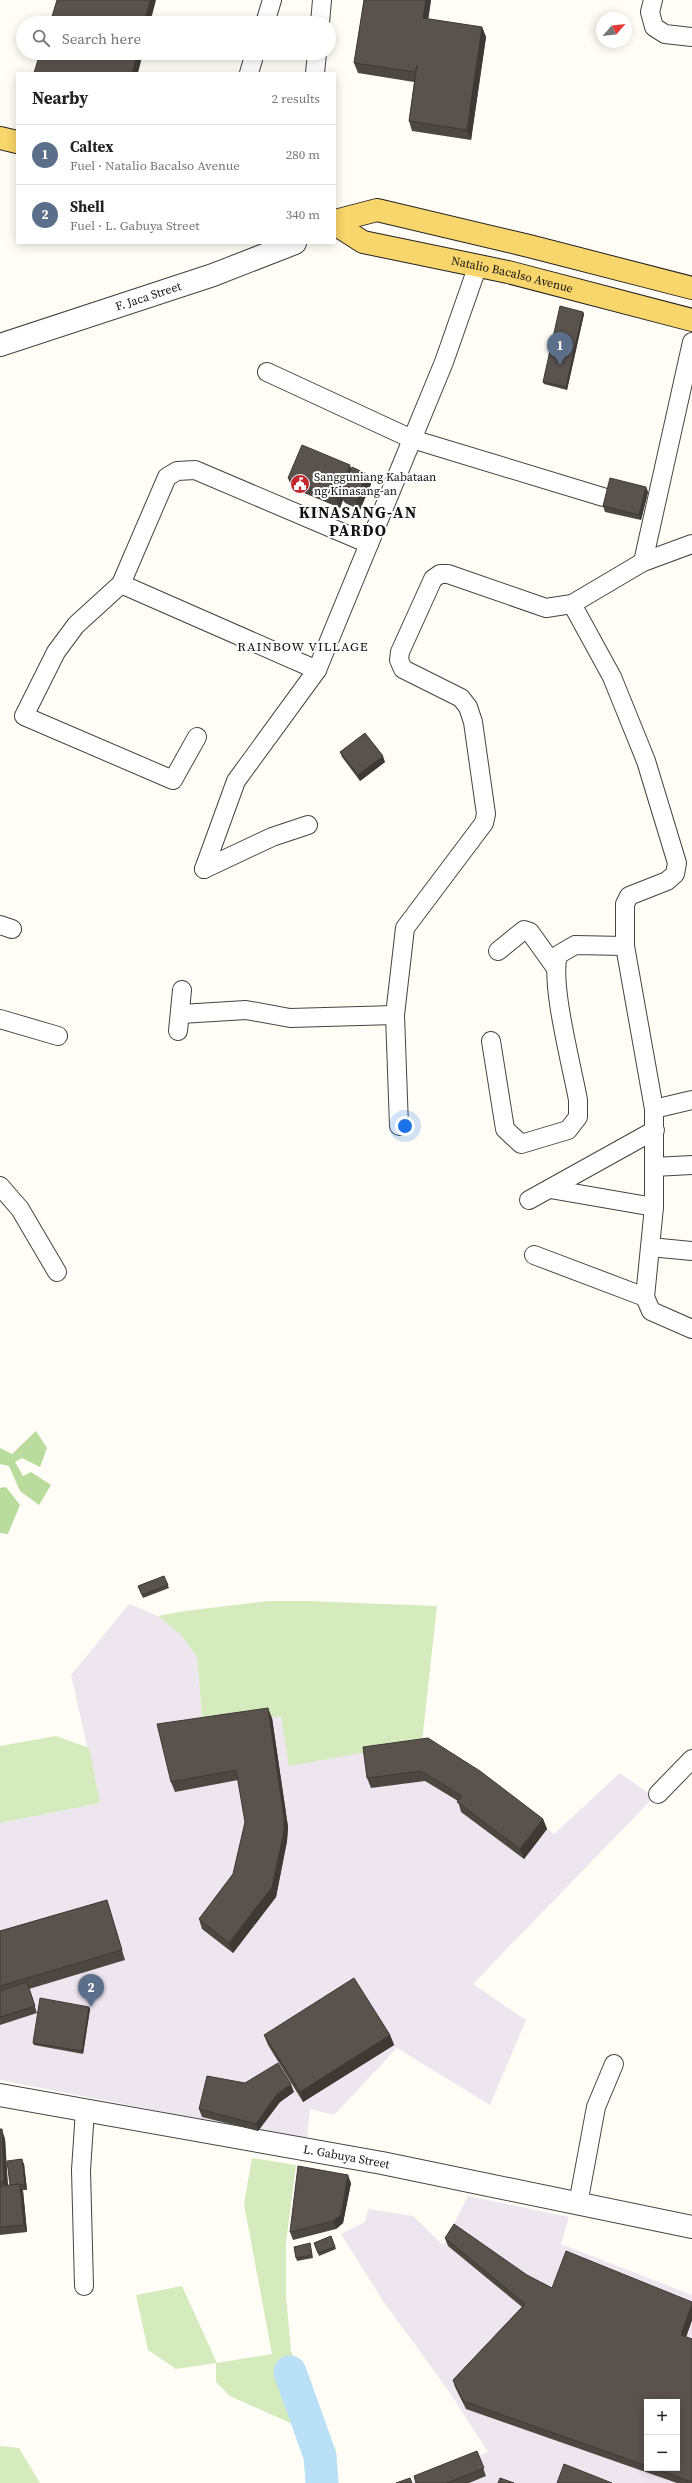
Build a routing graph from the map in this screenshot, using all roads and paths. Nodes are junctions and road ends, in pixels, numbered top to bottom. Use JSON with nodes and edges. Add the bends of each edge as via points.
{"nodes":[{"id":1,"x":272,"y":0,"type":"edge"},
{"id":2,"x":322,"y":0,"type":"edge"},
{"id":3,"x":654,"y":0,"type":"edge"},
{"id":4,"x":267,"y":16,"type":"edge"},
{"id":5,"x":321,"y":16,"type":"edge"},
{"id":6,"x":692,"y":37,"type":"edge"},
{"id":7,"x":253,"y":60,"type":"edge"},
{"id":8,"x":316,"y":60,"type":"edge"},
{"id":9,"x":249,"y":72,"type":"edge"},
{"id":10,"x":315,"y":72,"type":"edge"},
{"id":11,"x":0,"y":138,"type":"edge"},
{"id":12,"x":16,"y":142,"type":"edge"},
{"id":13,"x":336,"y":222,"type":"edge"},
{"id":14,"x":336,"y":223,"type":"edge"},
{"id":15,"x":292,"y":244,"type":"edge"},
{"id":16,"x":478,"y":265,"type":"junction"},
{"id":17,"x":692,"y":288,"type":"edge"},
{"id":18,"x":692,"y":320,"type":"edge"},
{"id":19,"x":692,"y":342,"type":"edge"},
{"id":20,"x":0,"y":345,"type":"edge"},
{"id":21,"x":266,"y":372,"type":"dead end"},
{"id":22,"x":412,"y":439,"type":"junction"},
{"id":23,"x":603,"y":497,"type":"dead end"},
{"id":24,"x":369,"y":544,"type":"junction"},
{"id":25,"x":692,"y":544,"type":"edge"},
{"id":26,"x":643,"y":562,"type":"junction"},
{"id":27,"x":121,"y":584,"type":"junction"},
{"id":28,"x":572,"y":604,"type":"junction"},
{"id":29,"x":317,"y":670,"type":"junction"},
{"id":30,"x":197,"y":737,"type":"dead end"},
{"id":31,"x":308,"y":825,"type":"dead end"},
{"id":32,"x":625,"y":946,"type":"junction"},
{"id":33,"x":498,"y":952,"type":"dead end"},
{"id":34,"x":554,"y":967,"type":"junction"},
{"id":35,"x":182,"y":990,"type":"dead end"},
{"id":36,"x":181,"y":1014,"type":"junction"},
{"id":37,"x":395,"y":1015,"type":"junction"},
{"id":38,"x":0,"y":1019,"type":"edge"},
{"id":39,"x":178,"y":1031,"type":"dead end"},
{"id":40,"x":58,"y":1036,"type":"dead end"},
{"id":41,"x":491,"y":1041,"type":"dead end"},
{"id":42,"x":692,"y":1100,"type":"edge"},
{"id":43,"x":654,"y":1109,"type":"junction"},
{"id":44,"x":399,"y":1126,"type":"dead end"},
{"id":45,"x":655,"y":1130,"type":"junction"},
{"id":46,"x":692,"y":1165,"type":"edge"},
{"id":47,"x":654,"y":1167,"type":"junction"},
{"id":48,"x":0,"y":1186,"type":"edge"},
{"id":49,"x":550,"y":1189,"type":"junction"},
{"id":50,"x":529,"y":1200,"type":"dead end"},
{"id":51,"x":654,"y":1207,"type":"junction"},
{"id":52,"x":650,"y":1247,"type":"junction"},
{"id":53,"x":692,"y":1251,"type":"edge"},
{"id":54,"x":534,"y":1255,"type":"dead end"},
{"id":55,"x":57,"y":1272,"type":"dead end"},
{"id":56,"x":645,"y":1297,"type":"junction"},
{"id":57,"x":692,"y":1329,"type":"edge"},
{"id":58,"x":692,"y":1759,"type":"edge"},
{"id":59,"x":658,"y":1794,"type":"dead end"},
{"id":60,"x":614,"y":2064,"type":"dead end"},
{"id":61,"x":0,"y":2094,"type":"edge"},
{"id":62,"x":85,"y":2110,"type":"junction"},
{"id":63,"x":578,"y":2204,"type":"junction"},
{"id":64,"x":692,"y":2227,"type":"edge"},
{"id":65,"x":84,"y":2286,"type":"dead end"}],
"edges":[{"from":1,"to":4,"type":"street"},
{"from":2,"to":5,"type":"street"},
{"from":3,"to":6,"type":"street","via":[[650,12],[654,27],[665,34]]},
{"from":7,"to":9,"type":"street"},
{"from":8,"to":10,"type":"street"},
{"from":11,"to":12,"type":"main road"},
{"from":13,"to":17,"type":"main road","name":"Natalio Bacalso Avenue","via":[[377,210]]},
{"from":14,"to":16,"type":"main road","name":"Natalio Bacalso Avenue","via":[[363,242]]},
{"from":15,"to":20,"type":"street","name":"F. Jaca Street","via":[[213,275]]},
{"from":16,"to":18,"type":"main road","name":"Natalio Bacalso Avenue"},
{"from":16,"to":22,"type":"street","via":[[444,362]]},
{"from":19,"to":26,"type":"street"},
{"from":21,"to":22,"type":"street"},
{"from":22,"to":23,"type":"street"},
{"from":22,"to":24,"type":"street"},
{"from":24,"to":27,"type":"street","via":[[195,470],[177,471],[167,477]]},
{"from":24,"to":29,"type":"street"},
{"from":25,"to":26,"type":"street"},
{"from":26,"to":28,"type":"street"},
{"from":27,"to":29,"type":"street"},
{"from":27,"to":30,"type":"street","via":[[76,625],[56,652],[24,716],[173,780]]},
{"from":28,"to":32,"type":"street","via":[[612,677],[646,761],[676,863],[675,874],[667,881],[629,896],[625,904]]},
{"from":28,"to":37,"type":"street","via":[[546,608],[448,574],[440,574],[433,579],[400,652],[399,660],[403,669],[462,698],[468,707],[473,722],[486,814],[478,833],[405,928]]},
{"from":29,"to":31,"type":"street","via":[[236,781],[204,869],[272,837]]},
{"from":32,"to":34,"type":"street","via":[[575,945],[558,955]]},
{"from":32,"to":43,"type":"street"},
{"from":33,"to":34,"type":"street","via":[[524,930],[530,932]]},
{"from":34,"to":41,"type":"street","via":[[578,1100],[578,1116],[568,1130],[521,1144],[511,1136],[506,1129]]},
{"from":35,"to":36,"type":"street"},
{"from":36,"to":37,"type":"street","via":[[246,1010],[290,1018]]},
{"from":36,"to":39,"type":"street"},
{"from":37,"to":44,"type":"street"},
{"from":38,"to":40,"type":"street"},
{"from":42,"to":43,"type":"street"},
{"from":43,"to":45,"type":"street"},
{"from":45,"to":47,"type":"street"},
{"from":45,"to":49,"type":"street"},
{"from":46,"to":47,"type":"street"},
{"from":47,"to":51,"type":"street"},
{"from":48,"to":55,"type":"street","via":[[20,1209]]},
{"from":49,"to":50,"type":"street"},
{"from":49,"to":51,"type":"street"},
{"from":51,"to":52,"type":"street"},
{"from":52,"to":53,"type":"street"},
{"from":52,"to":56,"type":"street"},
{"from":54,"to":56,"type":"street"},
{"from":56,"to":57,"type":"street","via":[[651,1311]]},
{"from":58,"to":59,"type":"street"},
{"from":60,"to":63,"type":"street","via":[[594,2116]]},
{"from":61,"to":62,"type":"street","name":"L. Gabuya Street"},
{"from":62,"to":63,"type":"street","name":"L. Gabuya Street","via":[[382,2163]]},
{"from":62,"to":65,"type":"street","via":[[81,2170]]},
{"from":63,"to":64,"type":"street","name":"L. Gabuya Street"}]}
